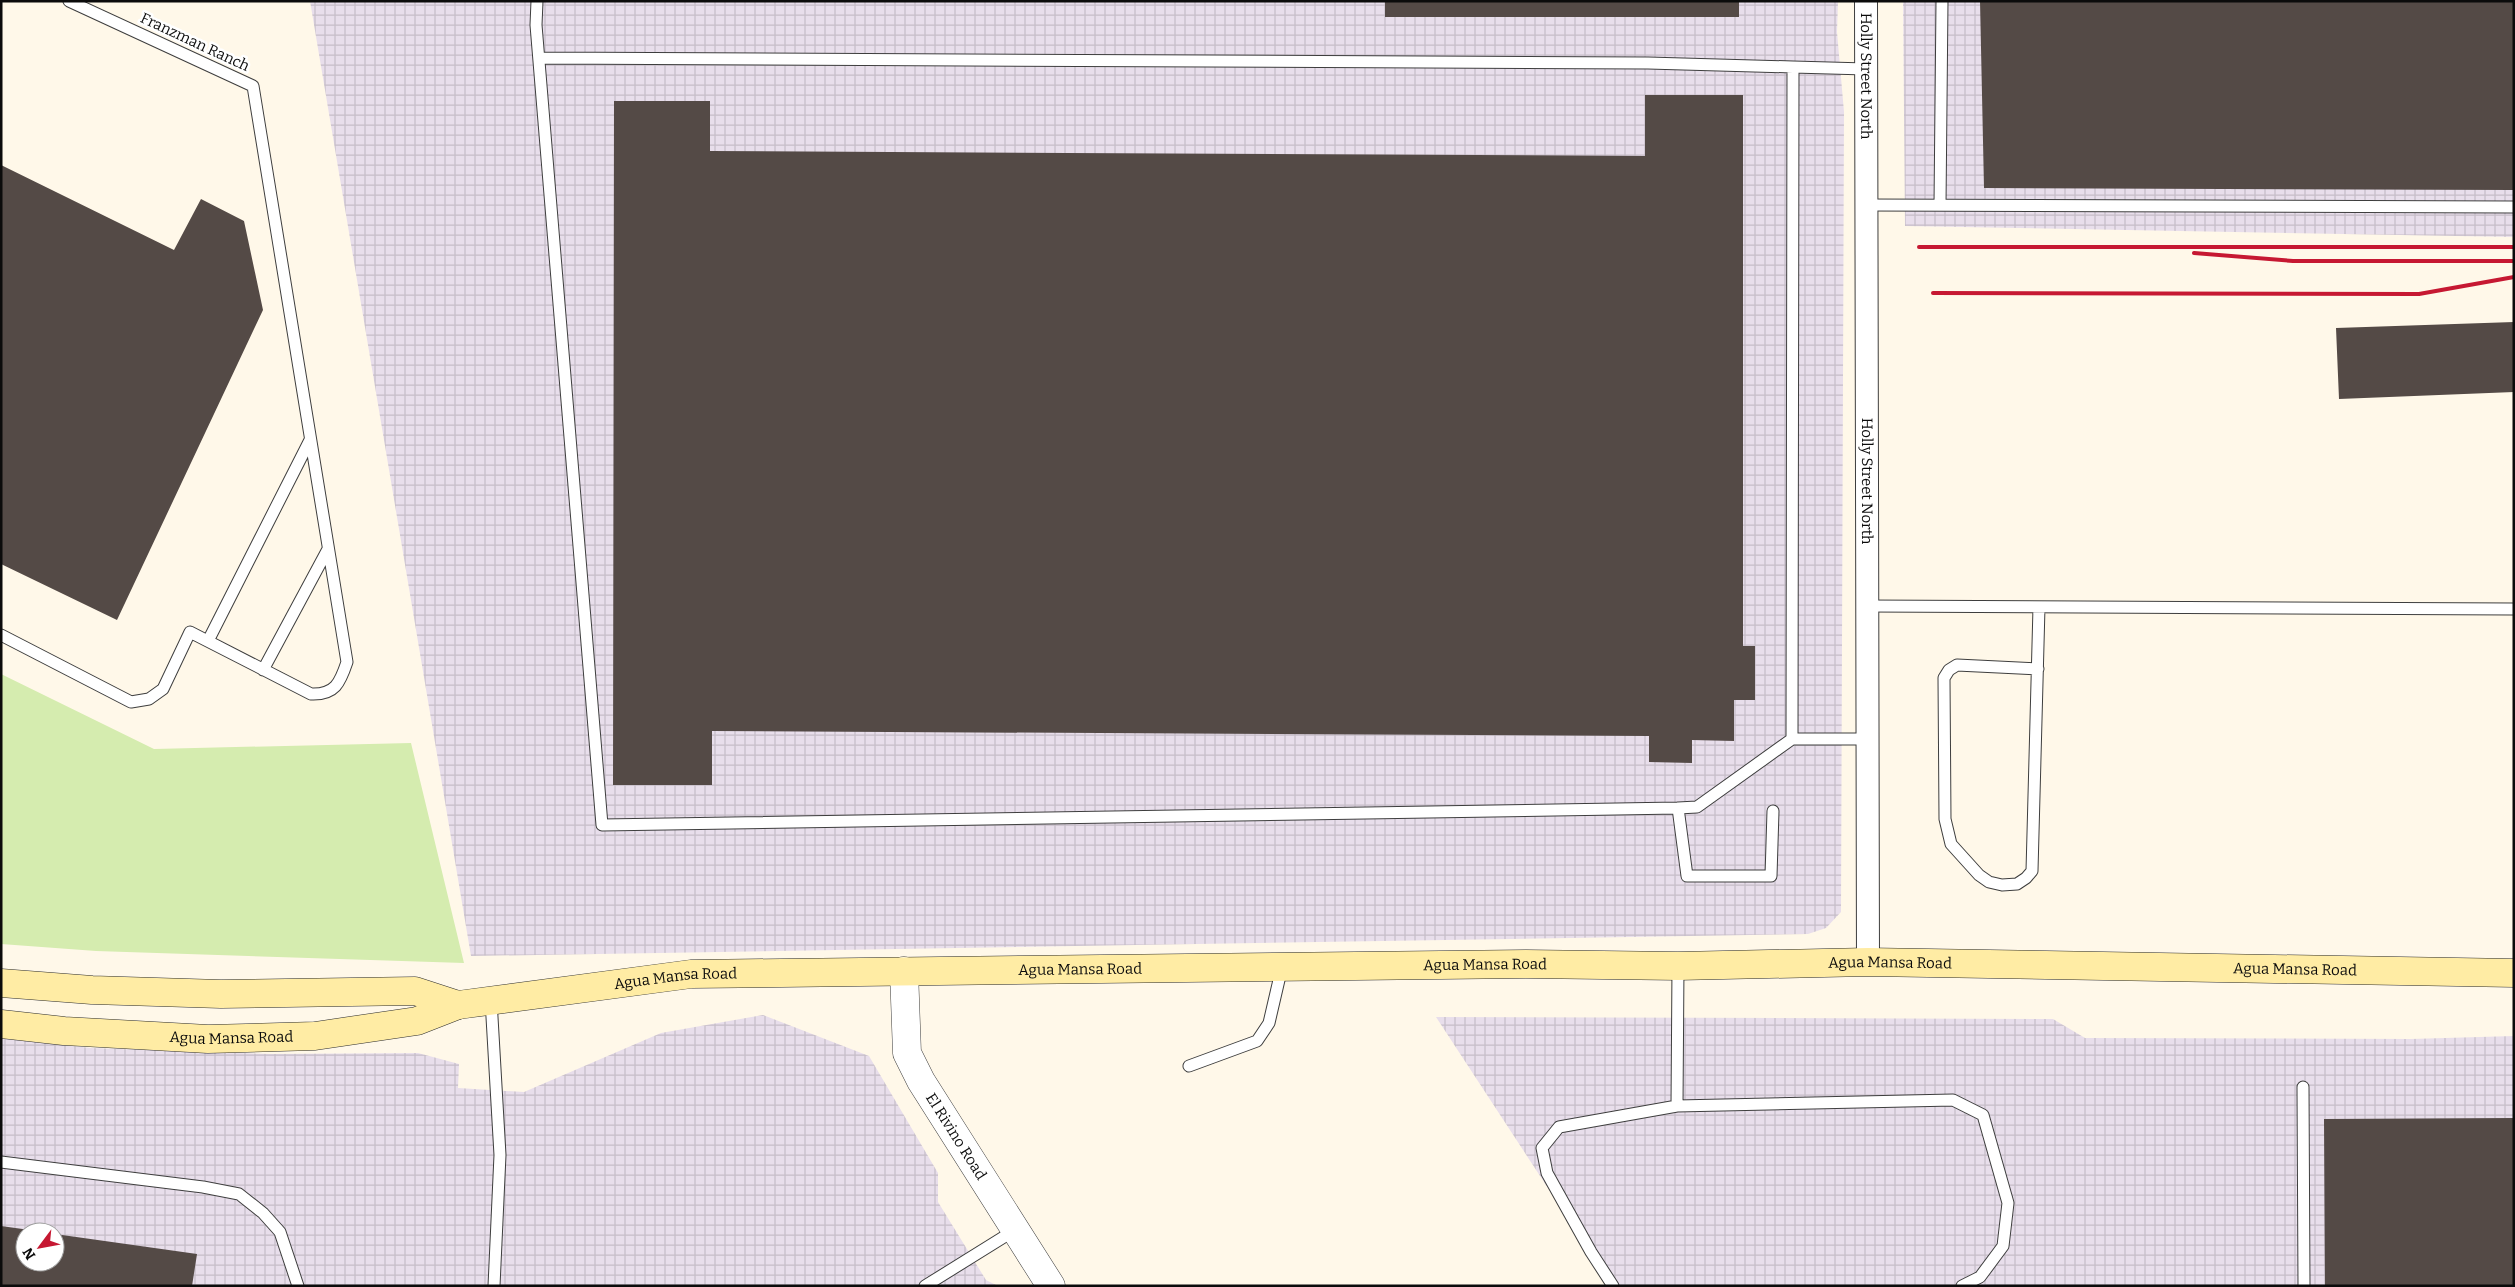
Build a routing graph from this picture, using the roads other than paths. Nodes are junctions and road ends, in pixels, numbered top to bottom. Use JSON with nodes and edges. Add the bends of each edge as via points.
{"nodes":[{"id":1,"x":69,"y":1,"type":"edge"},
{"id":2,"x":537,"y":1,"type":"edge"},
{"id":3,"x":1866,"y":1,"type":"edge"},
{"id":4,"x":1942,"y":1,"type":"edge"},
{"id":5,"x":539,"y":58,"type":"junction"},
{"id":6,"x":1793,"y":67,"type":"junction"},
{"id":7,"x":1866,"y":69,"type":"junction"},
{"id":8,"x":1866,"y":205,"type":"junction"},
{"id":9,"x":1940,"y":205,"type":"junction"},
{"id":10,"x":2514,"y":207,"type":"edge"},
{"id":11,"x":310,"y":440,"type":"junction"},
{"id":12,"x":328,"y":549,"type":"junction"},
{"id":13,"x":1867,"y":606,"type":"junction"},
{"id":14,"x":2039,"y":607,"type":"junction"},
{"id":15,"x":2514,"y":609,"type":"edge"},
{"id":16,"x":1,"y":635,"type":"edge"},
{"id":17,"x":208,"y":641,"type":"junction"},
{"id":18,"x":2038,"y":669,"type":"junction"},
{"id":19,"x":263,"y":670,"type":"junction"},
{"id":20,"x":1792,"y":739,"type":"junction"},
{"id":21,"x":1867,"y":739,"type":"junction"},
{"id":22,"x":1678,"y":808,"type":"junction"},
{"id":23,"x":1773,"y":811,"type":"dead end"},
{"id":24,"x":1868,"y":962,"type":"junction"},
{"id":25,"x":1282,"y":966,"type":"junction"},
{"id":26,"x":1678,"y":966,"type":"junction"},
{"id":27,"x":904,"y":971,"type":"junction"},
{"id":28,"x":2514,"y":973,"type":"edge"},
{"id":29,"x":1,"y":983,"type":"edge"},
{"id":30,"x":491,"y":1000,"type":"junction"},
{"id":31,"x":458,"y":1005,"type":"junction"},
{"id":32,"x":1,"y":1024,"type":"edge"},
{"id":33,"x":1189,"y":1066,"type":"dead end"},
{"id":34,"x":2303,"y":1087,"type":"dead end"},
{"id":35,"x":1677,"y":1106,"type":"junction"},
{"id":36,"x":1,"y":1162,"type":"edge"},
{"id":37,"x":1016,"y":1230,"type":"junction"},
{"id":38,"x":298,"y":1286,"type":"edge"},
{"id":39,"x":494,"y":1286,"type":"edge"},
{"id":40,"x":925,"y":1286,"type":"edge"},
{"id":41,"x":1051,"y":1286,"type":"edge"},
{"id":42,"x":1613,"y":1286,"type":"edge"},
{"id":43,"x":1962,"y":1286,"type":"edge"},
{"id":44,"x":2304,"y":1286,"type":"edge"}],
"edges":[{"from":1,"to":11,"type":"lane","name":"Franzman Ranch","via":[[253,86]]},
{"from":2,"to":5,"type":"lane"},
{"from":3,"to":7,"type":"street","name":"Holly Street North"},
{"from":4,"to":9,"type":"lane"},
{"from":5,"to":6,"type":"lane","via":[[1648,63]]},
{"from":5,"to":22,"type":"lane","via":[[602,825]]},
{"from":6,"to":7,"type":"lane"},
{"from":6,"to":20,"type":"lane"},
{"from":7,"to":8,"type":"street","name":"Holly Street North"},
{"from":8,"to":9,"type":"lane"},
{"from":8,"to":13,"type":"street","name":"Holly Street North"},
{"from":9,"to":10,"type":"lane"},
{"from":11,"to":12,"type":"lane"},
{"from":11,"to":17,"type":"lane"},
{"from":12,"to":19,"type":"lane"},
{"from":12,"to":19,"type":"lane","via":[[346,662],[341,681],[323,695],[311,694]]},
{"from":13,"to":14,"type":"lane"},
{"from":13,"to":21,"type":"street","name":"Holly Street North"},
{"from":14,"to":15,"type":"lane"},
{"from":14,"to":18,"type":"lane"},
{"from":16,"to":17,"type":"lane","via":[[131,702],[149,699],[163,688],[190,632]]},
{"from":17,"to":19,"type":"lane"},
{"from":18,"to":18,"type":"lane","via":[[2032,871],[2017,884],[2002,885],[1979,875],[1951,844],[1945,819],[1944,678],[1957,666]]},
{"from":20,"to":21,"type":"lane"},
{"from":20,"to":22,"type":"lane","via":[[1697,807]]},
{"from":21,"to":24,"type":"street","name":"Holly Street North"},
{"from":22,"to":23,"type":"lane","via":[[1687,876],[1771,876]]},
{"from":24,"to":26,"type":"main road","name":"Agua Mansa Road"},
{"from":24,"to":28,"type":"main road","name":"Agua Mansa Road"},
{"from":25,"to":26,"type":"main road","name":"Agua Mansa Road"},
{"from":25,"to":27,"type":"main road","name":"Agua Mansa Road"},
{"from":25,"to":33,"type":"lane","via":[[1269,1023],[1257,1041]]},
{"from":26,"to":35,"type":"lane"},
{"from":27,"to":30,"type":"main road","name":"Agua Mansa Road","via":[[691,974]]},
{"from":27,"to":37,"type":"street","name":"El Rivino Road","via":[[908,1053],[921,1081]]},
{"from":29,"to":31,"type":"main road","name":"Agua Mansa Road","via":[[221,994],[415,992]]},
{"from":30,"to":31,"type":"main road","name":"Agua Mansa Road"},
{"from":30,"to":39,"type":"lane","via":[[500,1155]]},
{"from":31,"to":32,"type":"main road","name":"Agua Mansa Road","via":[[417,1021],[315,1036],[208,1039]]},
{"from":34,"to":44,"type":"lane"},
{"from":35,"to":42,"type":"lane","via":[[1559,1127],[1542,1148],[1547,1174]]},
{"from":35,"to":43,"type":"lane","via":[[1953,1100],[1982,1115],[2008,1203],[2003,1246],[1980,1277]]},
{"from":36,"to":38,"type":"lane","via":[[239,1194],[280,1232]]},
{"from":37,"to":40,"type":"lane"},
{"from":37,"to":41,"type":"street","name":"El Rivino Road"}]}
